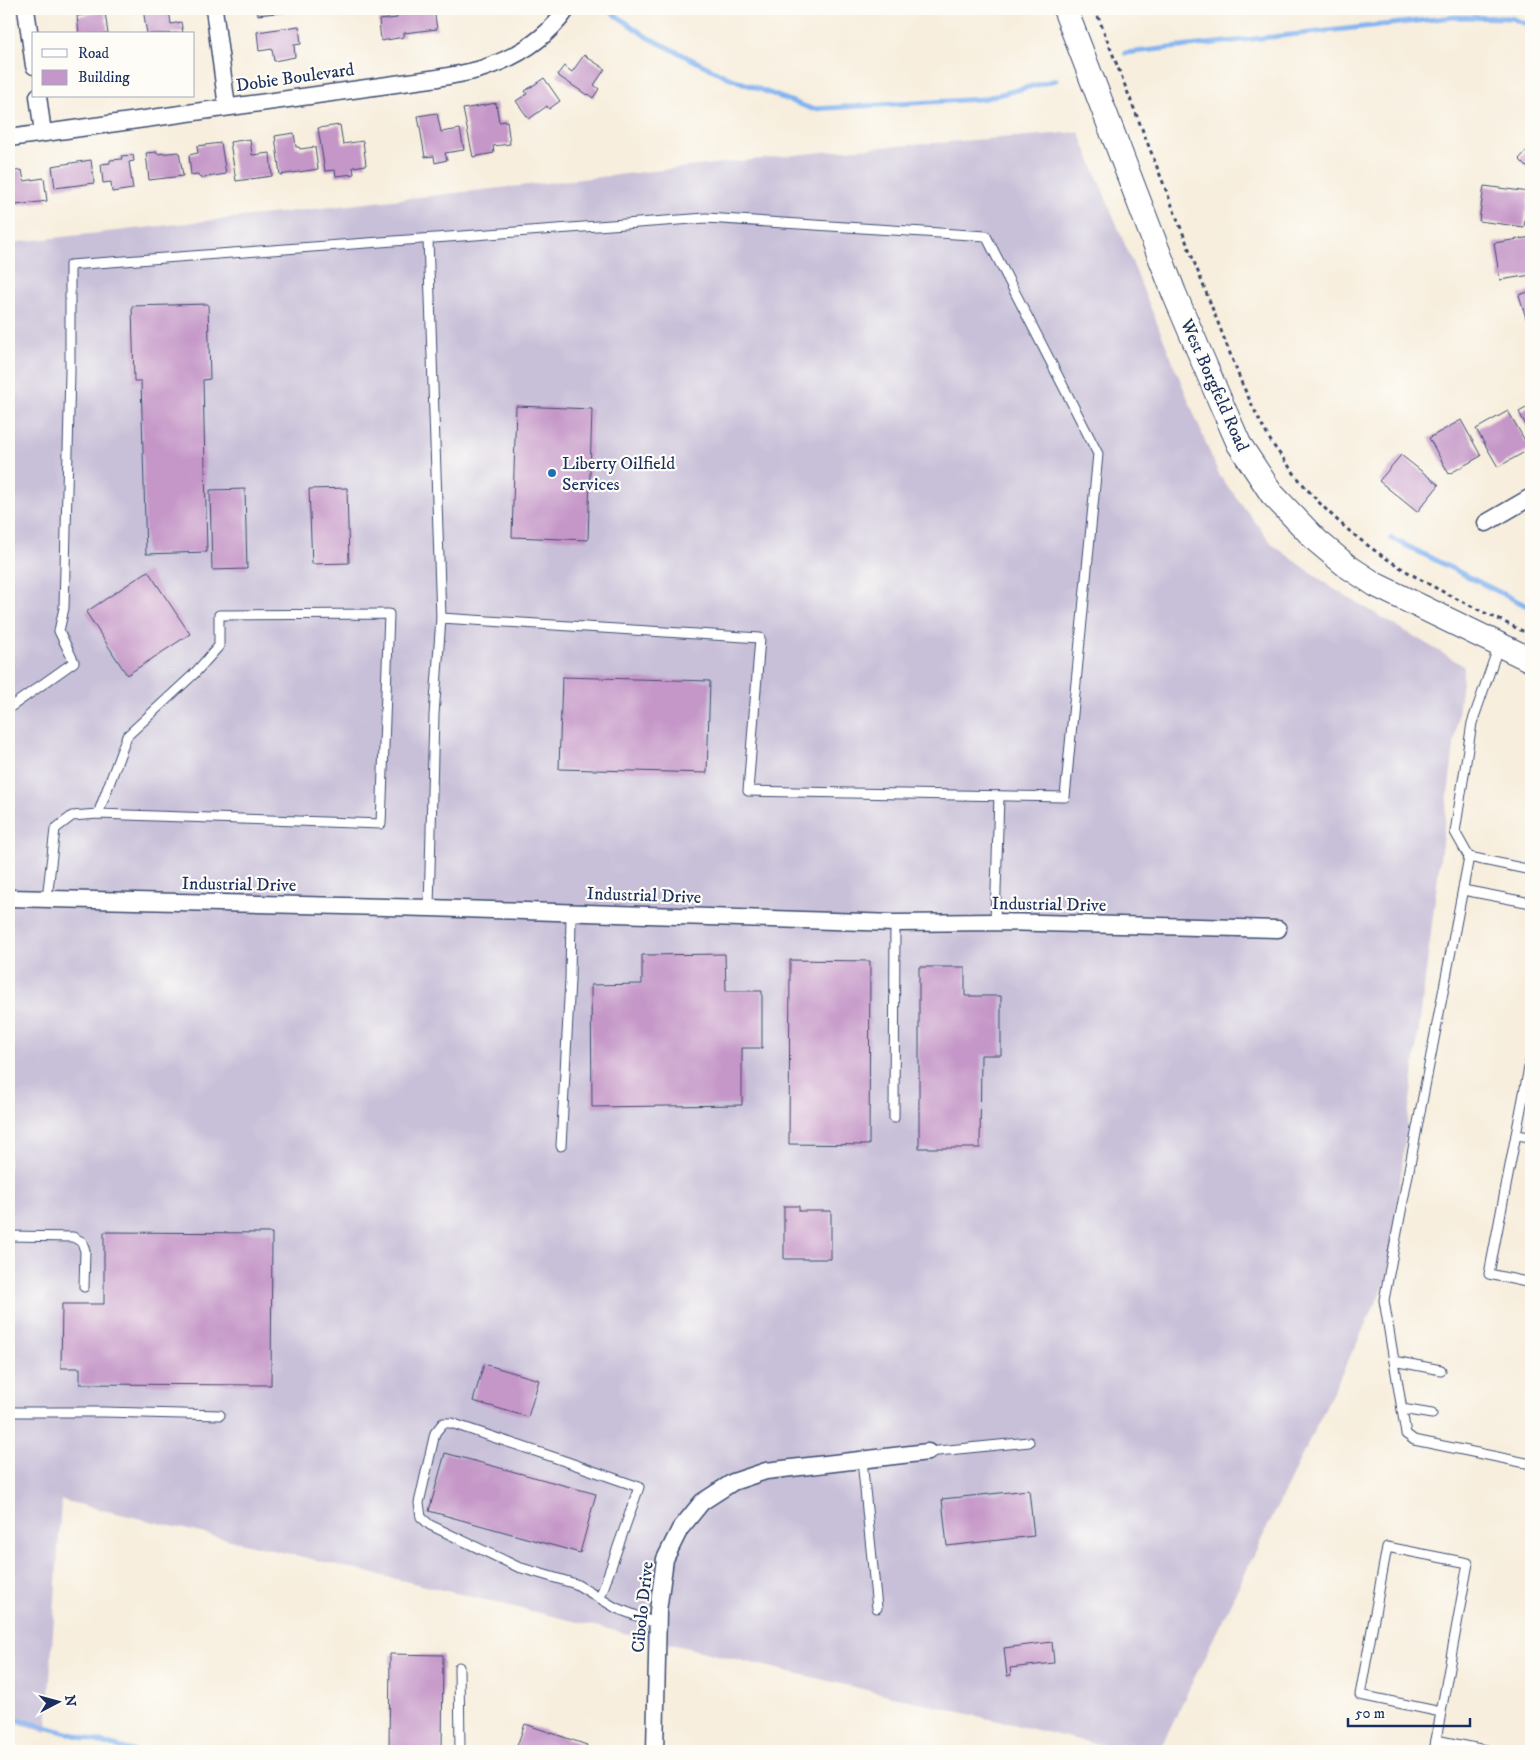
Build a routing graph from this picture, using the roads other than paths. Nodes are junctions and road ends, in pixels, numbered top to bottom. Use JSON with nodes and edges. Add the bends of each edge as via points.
{"nodes":[{"id":1,"x":26,"y":9,"type":"edge"},
{"id":2,"x":214,"y":9,"type":"edge"},
{"id":3,"x":567,"y":9,"type":"edge"},
{"id":4,"x":1066,"y":9,"type":"edge"},
{"id":5,"x":32,"y":52,"type":"edge"},
{"id":6,"x":38,"y":98,"type":"edge"},
{"id":7,"x":228,"y":107,"type":"junction"},
{"id":8,"x":43,"y":134,"type":"junction"},
{"id":9,"x":9,"y":138,"type":"edge"},
{"id":10,"x":428,"y":239,"type":"junction"},
{"id":11,"x":1531,"y":497,"type":"edge"},
{"id":12,"x":1486,"y":523,"type":"dead end"},
{"id":13,"x":441,"y":618,"type":"junction"},
{"id":14,"x":1499,"y":645,"type":"junction"},
{"id":15,"x":1531,"y":660,"type":"edge"},
{"id":16,"x":9,"y":708,"type":"edge"},
{"id":17,"x":999,"y":796,"type":"junction"},
{"id":18,"x":98,"y":814,"type":"junction"},
{"id":19,"x":1469,"y":857,"type":"junction"},
{"id":20,"x":1531,"y":870,"type":"edge"},
{"id":21,"x":1463,"y":890,"type":"junction"},
{"id":22,"x":9,"y":898,"type":"edge"},
{"id":23,"x":47,"y":899,"type":"junction"},
{"id":24,"x":1531,"y":903,"type":"edge"},
{"id":25,"x":429,"y":908,"type":"junction"},
{"id":26,"x":571,"y":913,"type":"junction"},
{"id":27,"x":996,"y":922,"type":"junction"},
{"id":28,"x":895,"y":924,"type":"junction"},
{"id":29,"x":1278,"y":929,"type":"dead end"},
{"id":30,"x":1531,"y":1057,"type":"edge"},
{"id":31,"x":894,"y":1118,"type":"dead end"},
{"id":32,"x":1516,"y":1135,"type":"junction"},
{"id":33,"x":1531,"y":1137,"type":"edge"},
{"id":34,"x":562,"y":1146,"type":"dead end"},
{"id":35,"x":9,"y":1236,"type":"edge"},
{"id":36,"x":1531,"y":1283,"type":"edge"},
{"id":37,"x":84,"y":1287,"type":"dead end"},
{"id":38,"x":1394,"y":1361,"type":"junction"},
{"id":39,"x":1441,"y":1370,"type":"dead end"},
{"id":40,"x":1402,"y":1409,"type":"junction"},
{"id":41,"x":9,"y":1412,"type":"edge"},
{"id":42,"x":1432,"y":1414,"type":"dead end"},
{"id":43,"x":220,"y":1415,"type":"dead end"},
{"id":44,"x":1029,"y":1442,"type":"dead end"},
{"id":45,"x":928,"y":1452,"type":"joint"},
{"id":46,"x":862,"y":1460,"type":"junction"},
{"id":47,"x":1531,"y":1464,"type":"edge"},
{"id":48,"x":600,"y":1598,"type":"junction"},
{"id":49,"x":877,"y":1608,"type":"dead end"},
{"id":50,"x":658,"y":1624,"type":"junction"},
{"id":51,"x":459,"y":1667,"type":"dead end"},
{"id":52,"x":1442,"y":1712,"type":"junction"},
{"id":53,"x":1436,"y":1740,"type":"junction"},
{"id":54,"x":460,"y":1751,"type":"edge"},
{"id":55,"x":655,"y":1751,"type":"edge"},
{"id":56,"x":1434,"y":1751,"type":"edge"},
{"id":57,"x":1490,"y":1751,"type":"edge"}],
"edges":[{"from":1,"to":5,"type":"street"},
{"from":2,"to":7,"type":"street"},
{"from":3,"to":7,"type":"street","name":"Dobie Boulevard","via":[[546,35],[483,69]]},
{"from":4,"to":14,"type":"street","name":"West Borgfeld Road","via":[[1174,293],[1213,385],[1239,444],[1272,494],[1317,542],[1347,566],[1376,585]]},
{"from":6,"to":8,"type":"street"},
{"from":7,"to":8,"type":"street","name":"Dobie Boulevard"},
{"from":8,"to":9,"type":"street","name":"Dobie Boulevard"},
{"from":10,"to":13,"type":"lane"},
{"from":10,"to":16,"type":"lane","via":[[70,265],[64,598],[59,631],[74,662]]},
{"from":10,"to":17,"type":"lane","via":[[706,218],[986,236],[1098,454],[1065,798]]},
{"from":11,"to":12,"type":"street"},
{"from":13,"to":17,"type":"lane","via":[[760,638],[748,791]]},
{"from":13,"to":25,"type":"lane","via":[[434,715]]},
{"from":14,"to":15,"type":"street","name":"West Borgfeld Road"},
{"from":14,"to":19,"type":"lane","via":[[1472,723],[1456,832]]},
{"from":17,"to":27,"type":"lane"},
{"from":18,"to":18,"type":"lane","via":[[381,824],[389,614],[219,615],[219,646],[194,674],[126,736]]},
{"from":18,"to":23,"type":"lane","via":[[72,816],[55,829]]},
{"from":19,"to":20,"type":"lane"},
{"from":19,"to":21,"type":"lane"},
{"from":21,"to":24,"type":"lane"},
{"from":21,"to":38,"type":"lane","via":[[1384,1300]]},
{"from":22,"to":23,"type":"street","name":"Industrial Drive"},
{"from":23,"to":25,"type":"street","name":"Industrial Drive"},
{"from":25,"to":26,"type":"street","name":"Industrial Drive"},
{"from":26,"to":28,"type":"street","name":"Industrial Drive"},
{"from":26,"to":34,"type":"lane"},
{"from":27,"to":28,"type":"street","name":"Industrial Drive"},
{"from":27,"to":29,"type":"street","name":"Industrial Drive"},
{"from":28,"to":31,"type":"lane"},
{"from":30,"to":32,"type":"lane"},
{"from":32,"to":33,"type":"lane"},
{"from":32,"to":36,"type":"lane","via":[[1489,1274]]},
{"from":35,"to":37,"type":"lane","via":[[73,1237],[82,1242],[85,1251]]},
{"from":38,"to":39,"type":"lane"},
{"from":38,"to":40,"type":"lane"},
{"from":40,"to":42,"type":"lane"},
{"from":40,"to":47,"type":"lane","via":[[1406,1434],[1414,1440]]},
{"from":41,"to":43,"type":"lane"},
{"from":44,"to":45,"type":"lane"},
{"from":45,"to":46,"type":"street","name":"Cibolo Drive"},
{"from":46,"to":49,"type":"lane"},
{"from":46,"to":50,"type":"street","name":"Cibolo Drive","via":[[766,1471],[732,1482],[702,1502],[680,1529],[665,1559]]},
{"from":48,"to":48,"type":"lane","via":[[576,1584],[518,1567],[430,1525],[421,1517],[419,1503],[435,1433],[443,1424],[451,1423],[639,1487]]},
{"from":48,"to":50,"type":"lane","via":[[616,1608]]},
{"from":50,"to":55,"type":"street","name":"Cibolo Drive"},
{"from":51,"to":54,"type":"lane"},
{"from":52,"to":52,"type":"lane","via":[[1468,1563],[1387,1547],[1360,1695]]},
{"from":52,"to":53,"type":"lane"},
{"from":53,"to":56,"type":"lane"},
{"from":53,"to":57,"type":"lane"}]}
